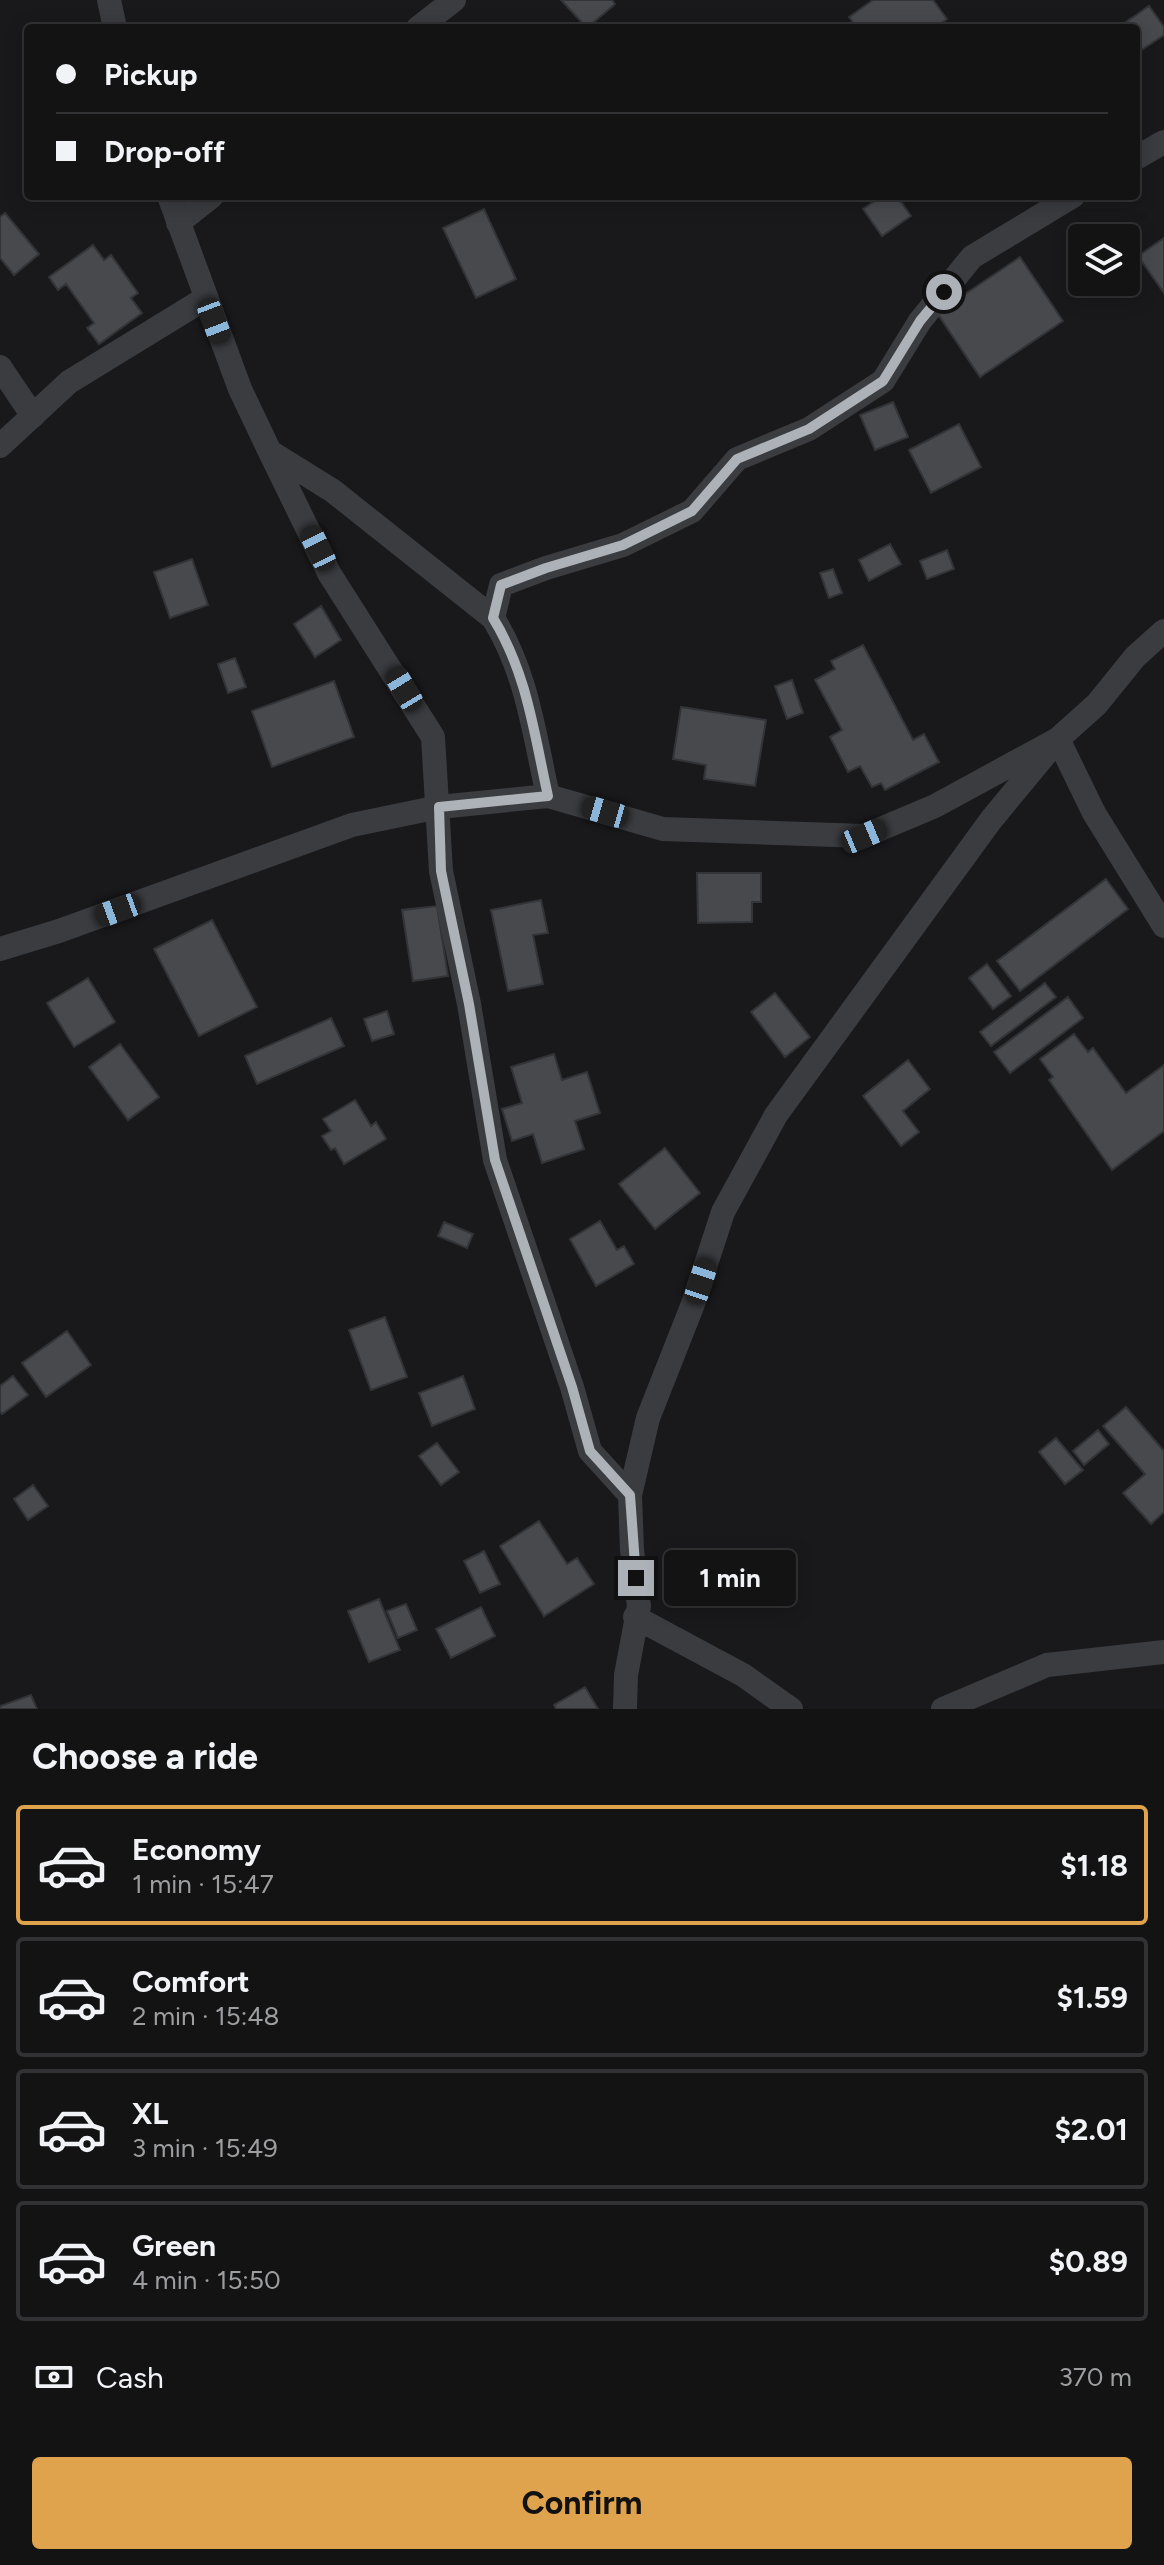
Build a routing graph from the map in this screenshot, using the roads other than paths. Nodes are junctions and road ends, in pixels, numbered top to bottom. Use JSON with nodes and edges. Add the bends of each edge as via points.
{"nodes":[{"id":1,"x":109,"y":0,"type":"edge"},
{"id":2,"x":454,"y":0,"type":"edge"},
{"id":3,"x":114,"y":24,"type":"edge"},
{"id":4,"x":423,"y":24,"type":"edge"},
{"id":5,"x":1164,"y":142,"type":"edge"},
{"id":6,"x":1140,"y":156,"type":"edge"},
{"id":7,"x":170,"y":200,"type":"edge"},
{"id":8,"x":207,"y":200,"type":"edge"},
{"id":9,"x":1066,"y":200,"type":"edge"},
{"id":10,"x":178,"y":223,"type":"junction"},
{"id":11,"x":206,"y":298,"type":"junction"},
{"id":12,"x":0,"y":367,"type":"edge"},
{"id":13,"x":33,"y":416,"type":"junction"},
{"id":14,"x":0,"y":446,"type":"edge"},
{"id":15,"x":270,"y":452,"type":"junction"},
{"id":16,"x":493,"y":618,"type":"junction"},
{"id":17,"x":1164,"y":631,"type":"edge"},
{"id":18,"x":1058,"y":739,"type":"junction"},
{"id":19,"x":548,"y":796,"type":"junction"},
{"id":20,"x":439,"y":807,"type":"junction"},
{"id":21,"x":1164,"y":926,"type":"edge"},
{"id":22,"x":0,"y":949,"type":"edge"},
{"id":23,"x":630,"y":1495,"type":"junction"},
{"id":24,"x":635,"y":1617,"type":"junction"},
{"id":25,"x":1164,"y":1652,"type":"edge"},
{"id":26,"x":625,"y":1709,"type":"edge"},
{"id":27,"x":791,"y":1709,"type":"edge"},
{"id":28,"x":943,"y":1709,"type":"edge"}],
"edges":[{"from":1,"to":3,"type":"street"},
{"from":2,"to":4,"type":"street"},
{"from":5,"to":6,"type":"street"},
{"from":7,"to":10,"type":"street"},
{"from":8,"to":10,"type":"street"},
{"from":9,"to":16,"type":"street","via":[[972,257],[920,321],[883,381],[809,429],[737,459],[692,511],[623,545],[501,585]]},
{"from":10,"to":11,"type":"street"},
{"from":11,"to":13,"type":"street","via":[[69,382]]},
{"from":11,"to":15,"type":"street"},
{"from":12,"to":13,"type":"street"},
{"from":13,"to":14,"type":"street"},
{"from":15,"to":16,"type":"street","via":[[333,491]]},
{"from":15,"to":20,"type":"street","via":[[329,573],[433,737]]},
{"from":16,"to":19,"type":"street","via":[[521,675]]},
{"from":17,"to":18,"type":"street"},
{"from":18,"to":19,"type":"street","via":[[935,806],[864,836],[663,829]]},
{"from":18,"to":21,"type":"street","via":[[1094,813]]},
{"from":18,"to":23,"type":"street","via":[[991,820],[776,1115],[723,1212],[648,1418]]},
{"from":19,"to":20,"type":"street"},
{"from":20,"to":22,"type":"street","via":[[352,825]]},
{"from":20,"to":23,"type":"street","via":[[441,871],[495,1160],[590,1451]]},
{"from":23,"to":24,"type":"street","via":[[639,1606]]},
{"from":24,"to":26,"type":"street"},
{"from":24,"to":27,"type":"street","via":[[743,1675]]},
{"from":25,"to":28,"type":"street","via":[[1047,1665]]}]}
